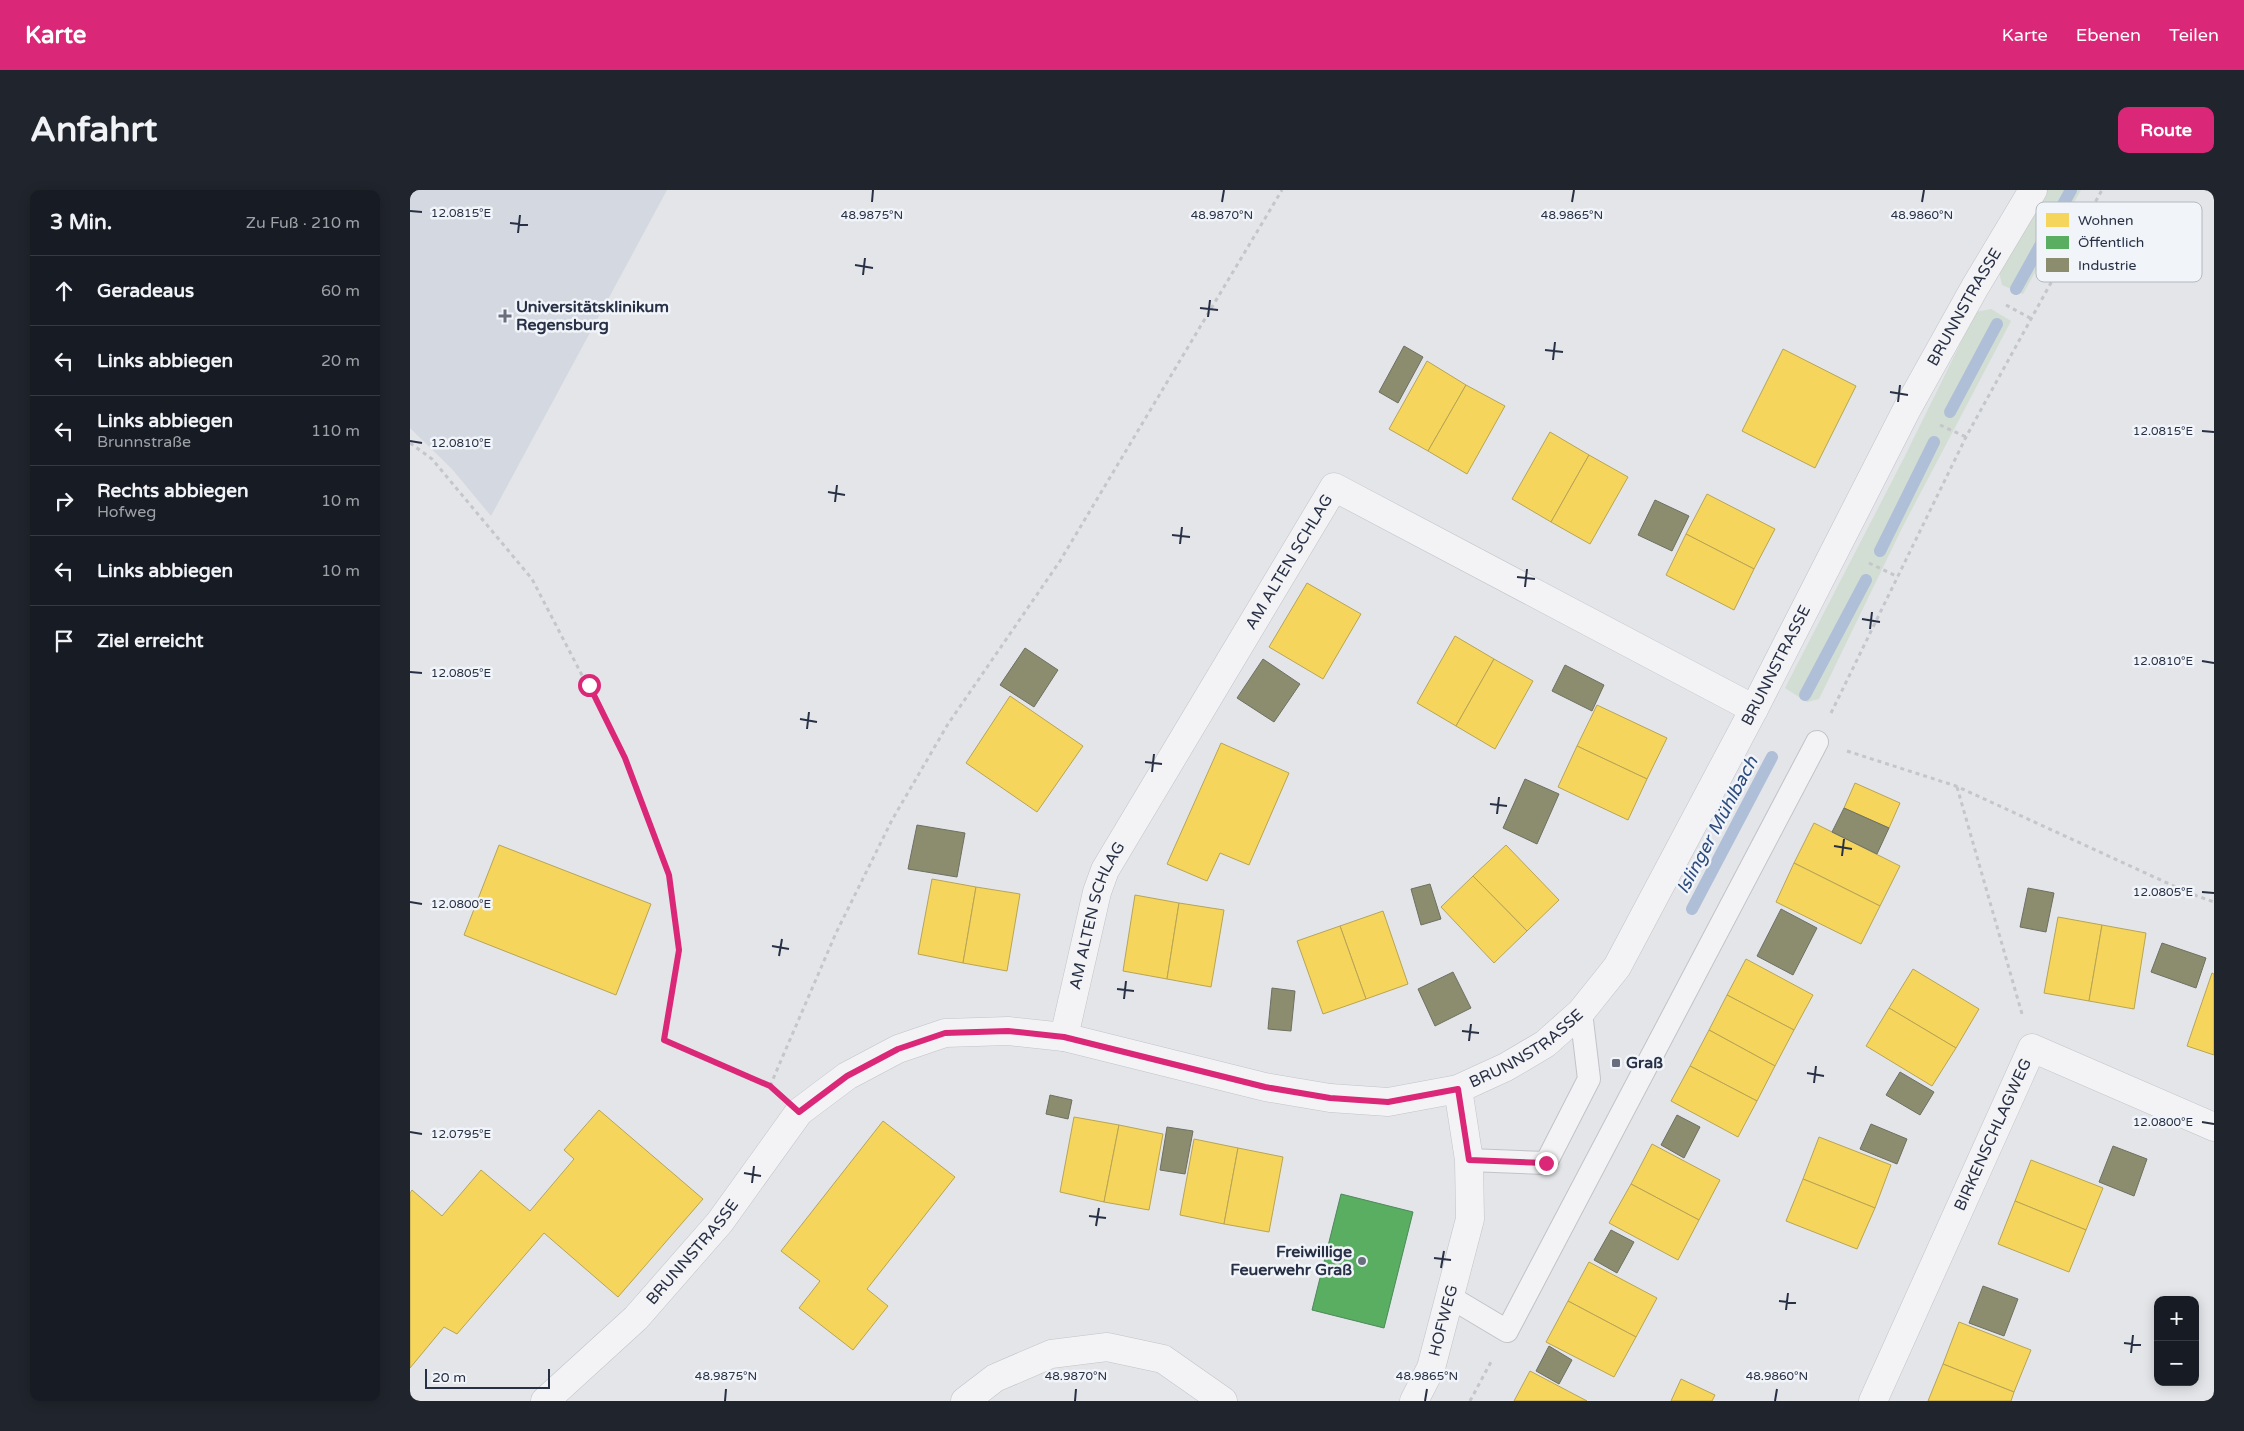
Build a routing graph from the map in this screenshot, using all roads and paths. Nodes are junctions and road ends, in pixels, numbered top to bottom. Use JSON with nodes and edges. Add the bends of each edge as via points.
{"nodes":[{"id":1,"x":1282,"y":190,"type":"edge"},
{"id":2,"x":2032,"y":190,"type":"edge"},
{"id":3,"x":2102,"y":190,"type":"edge"},
{"id":4,"x":2095,"y":202,"type":"edge"},
{"id":5,"x":2051,"y":282,"type":"edge"},
{"id":6,"x":410,"y":443,"type":"edge"},
{"id":7,"x":1754,"y":709,"type":"junction"},
{"id":8,"x":1817,"y":742,"type":"junction"},
{"id":9,"x":1956,"y":786,"type":"junction"},
{"id":10,"x":2214,"y":902,"type":"edge"},
{"id":11,"x":1581,"y":1012,"type":"junction"},
{"id":12,"x":1064,"y":1037,"type":"junction"},
{"id":13,"x":2032,"y":1048,"type":"junction"},
{"id":14,"x":770,"y":1086,"type":"junction"},
{"id":15,"x":1458,"y":1089,"type":"junction"},
{"id":16,"x":799,"y":1112,"type":"junction"},
{"id":17,"x":2214,"y":1127,"type":"edge"},
{"id":18,"x":1469,"y":1160,"type":"junction"},
{"id":19,"x":1450,"y":1297,"type":"junction"},
{"id":20,"x":1507,"y":1331,"type":"junction"},
{"id":21,"x":545,"y":1401,"type":"edge"},
{"id":22,"x":965,"y":1401,"type":"edge"},
{"id":23,"x":1223,"y":1401,"type":"edge"},
{"id":24,"x":1414,"y":1401,"type":"edge"},
{"id":25,"x":1470,"y":1401,"type":"edge"},
{"id":26,"x":1873,"y":1401,"type":"edge"}],
"edges":[{"from":1,"to":14,"type":"path","via":[[1060,561],[948,724],[892,820],[836,933]]},
{"from":2,"to":7,"type":"street","name":"BRUNNSTRASSE","via":[[1908,409]]},
{"from":3,"to":4,"type":"path"},
{"from":5,"to":8,"type":"path","via":[[1966,437]]},
{"from":6,"to":14,"type":"path","via":[[432,459],[532,579],[625,758],[669,875],[679,950],[664,1040]]},
{"from":7,"to":11,"type":"street","name":"BRUNNSTRASSE","via":[[1617,967]]},
{"from":7,"to":12,"type":"street","name":"AM ALTEN SCHLAG","via":[[1334,487],[1105,870]]},
{"from":8,"to":9,"type":"path"},
{"from":8,"to":20,"type":"lane"},
{"from":9,"to":10,"type":"path"},
{"from":9,"to":13,"type":"path"},
{"from":11,"to":15,"type":"street","name":"BRUNNSTRASSE","via":[[1545,1044],[1506,1068]]},
{"from":11,"to":18,"type":"lane","via":[[1588,1079],[1546,1163]]},
{"from":12,"to":15,"type":"street","name":"BRUNNSTRASSE","via":[[1265,1087],[1330,1098],[1388,1102]]},
{"from":12,"to":16,"type":"street","name":"BRUNNSTRASSE","via":[[1008,1031],[945,1033],[898,1049],[847,1076]]},
{"from":13,"to":17,"type":"street","name":"BIRKENSCHLAGWEG"},
{"from":13,"to":26,"type":"street","name":"BIRKENSCHLAGWEG"},
{"from":14,"to":16,"type":"path"},
{"from":15,"to":18,"type":"street","name":"HOFWEG"},
{"from":16,"to":21,"type":"street","name":"BRUNNSTRASSE","via":[[720,1222],[636,1318]]},
{"from":18,"to":19,"type":"street","name":"HOFWEG","via":[[1470,1219]]},
{"from":19,"to":20,"type":"lane"},
{"from":19,"to":24,"type":"street","name":"HOFWEG","via":[[1431,1368]]},
{"from":20,"to":25,"type":"path"},
{"from":22,"to":23,"type":"street","via":[[995,1378],[1051,1354],[1107,1347],[1164,1359]]}]}
